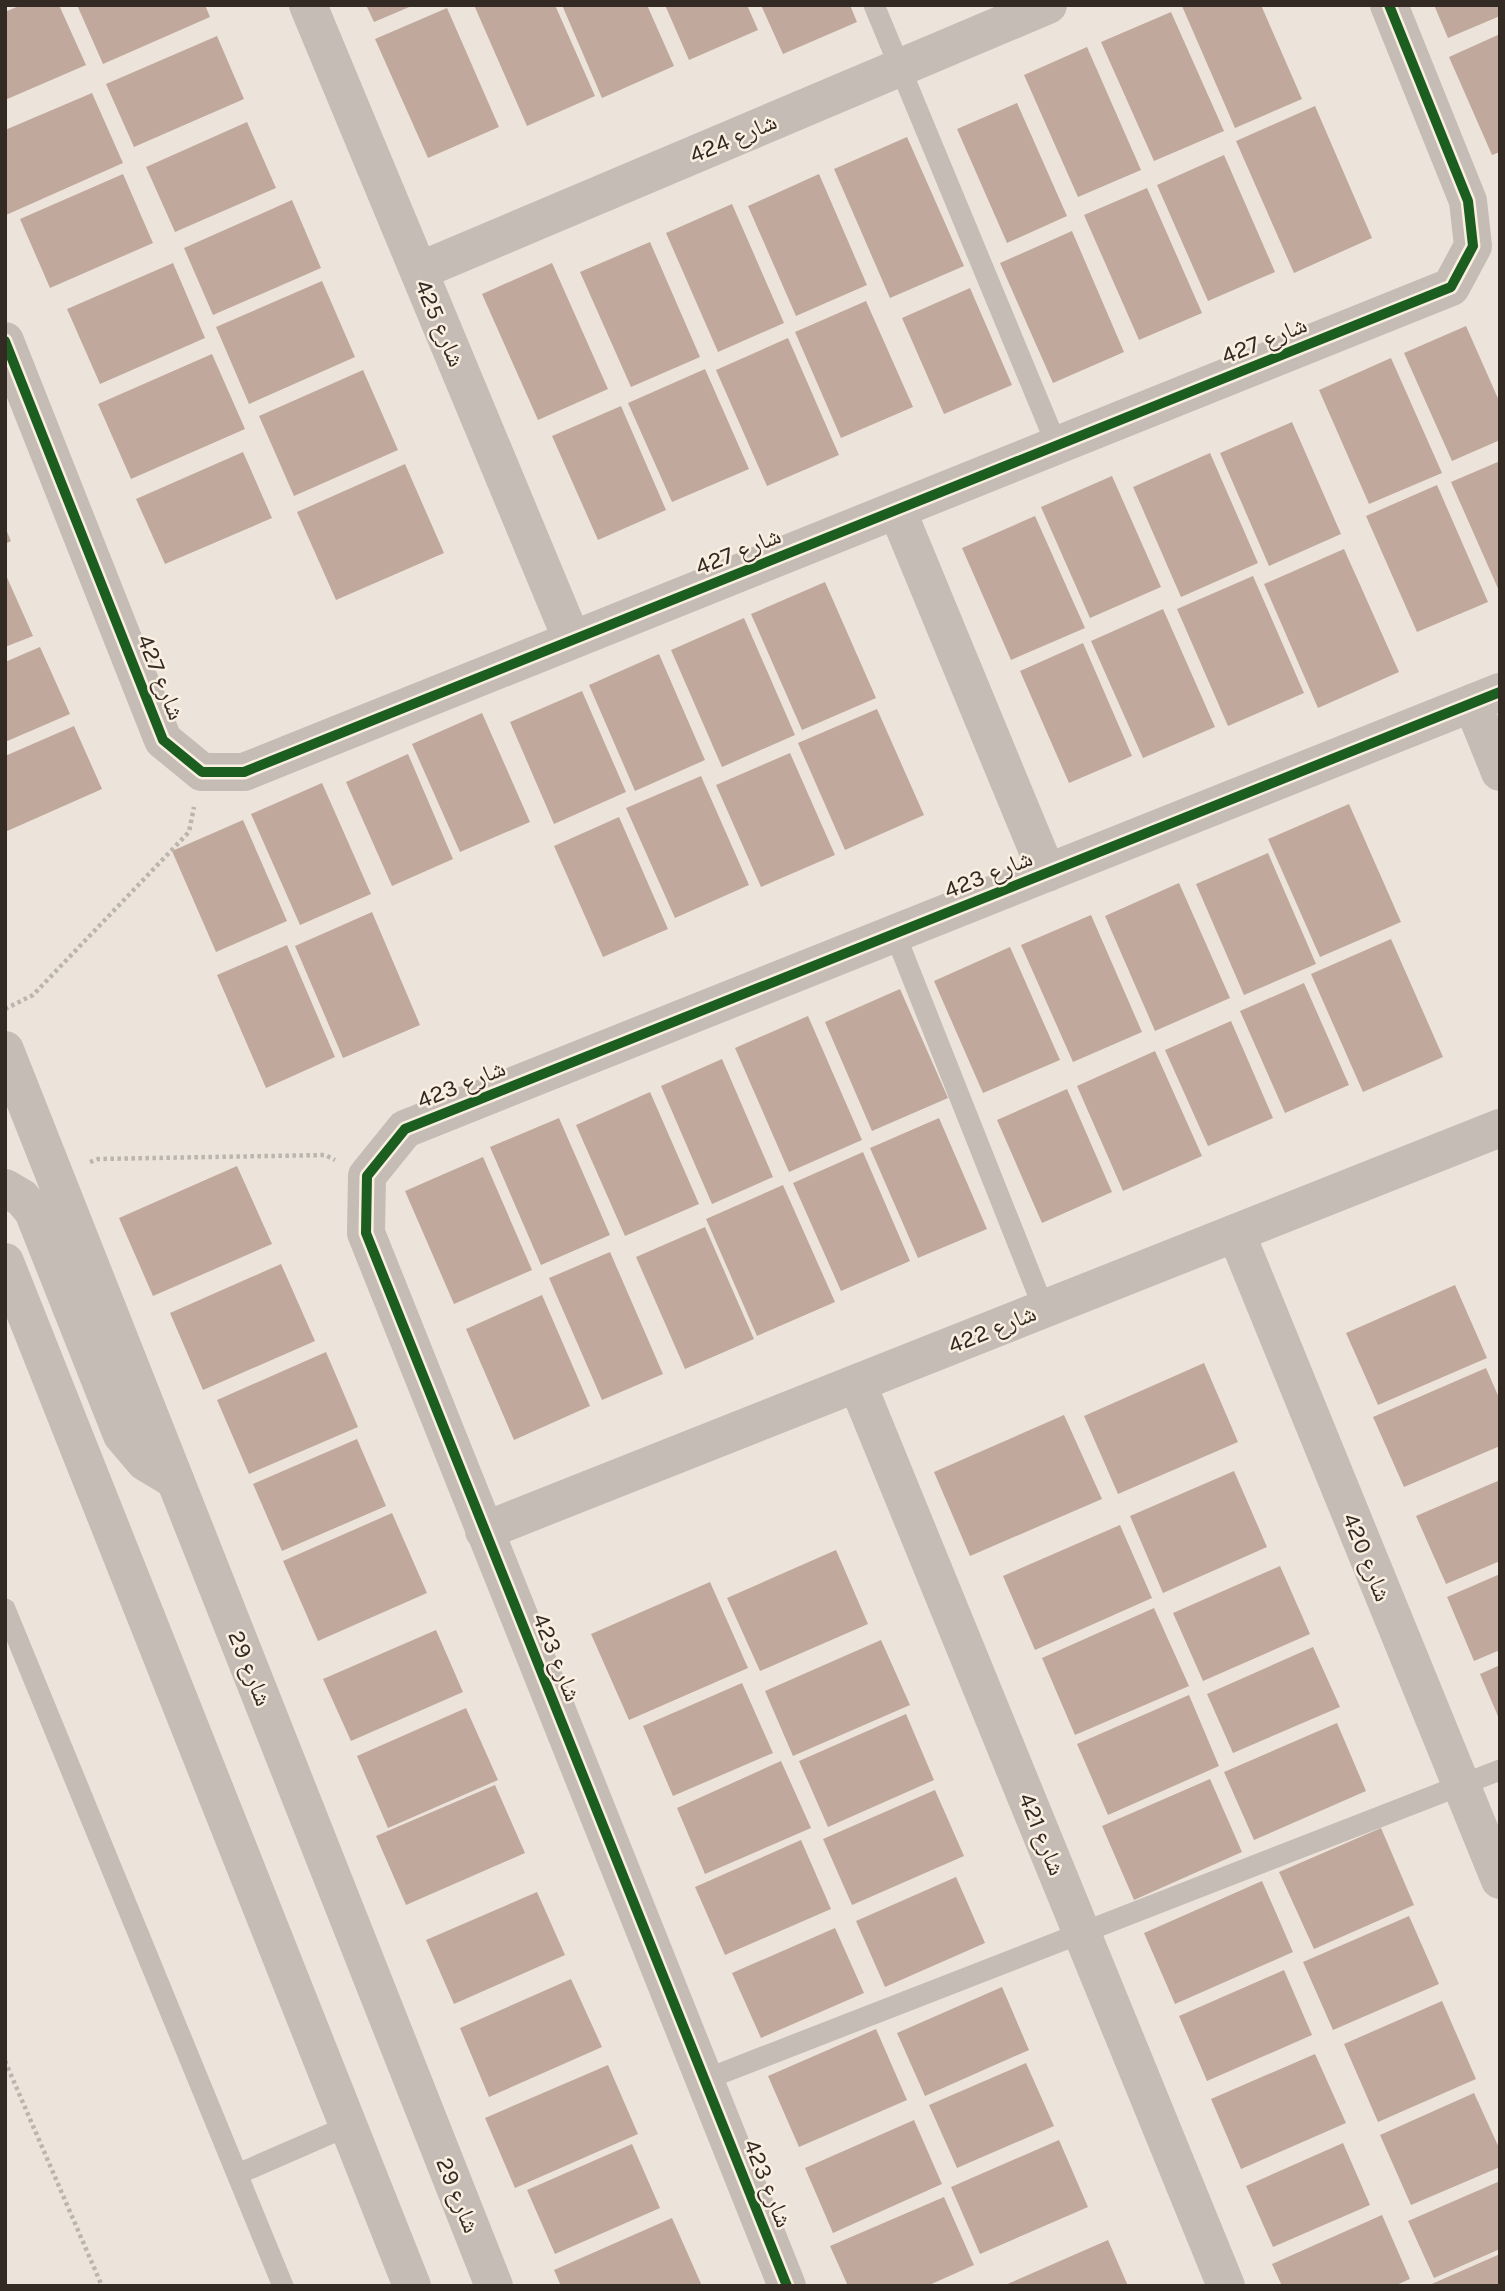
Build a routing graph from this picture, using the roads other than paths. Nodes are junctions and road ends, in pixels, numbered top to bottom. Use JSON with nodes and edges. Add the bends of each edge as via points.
{"nodes":[{"id":1,"x":308,"y":5,"type":"edge"},
{"id":2,"x":874,"y":5,"type":"edge"},
{"id":3,"x":1048,"y":5,"type":"edge"},
{"id":4,"x":1389,"y":5,"type":"edge"},
{"id":5,"x":900,"y":68,"type":"junction"},
{"id":6,"x":419,"y":271,"type":"junction"},
{"id":7,"x":5,"y":341,"type":"edge"},
{"id":8,"x":1057,"y":446,"type":"junction"},
{"id":9,"x":897,"y":510,"type":"junction"},
{"id":10,"x":572,"y":640,"type":"junction"},
{"id":11,"x":1486,"y":698,"type":"edge"},
{"id":12,"x":1500,"y":772,"type":"edge"},
{"id":13,"x":1047,"y":873,"type":"junction"},
{"id":14,"x":895,"y":934,"type":"junction"},
{"id":15,"x":5,"y":1050,"type":"edge"},
{"id":16,"x":1500,"y":1128,"type":"edge"},
{"id":17,"x":5,"y":1188,"type":"edge"},
{"id":18,"x":1236,"y":1233,"type":"junction"},
{"id":19,"x":5,"y":1262,"type":"edge"},
{"id":20,"x":1044,"y":1308,"type":"junction"},
{"id":21,"x":857,"y":1383,"type":"junction"},
{"id":22,"x":176,"y":1480,"type":"junction"},
{"id":23,"x":484,"y":1531,"type":"junction"},
{"id":24,"x":5,"y":1609,"type":"edge"},
{"id":25,"x":1500,"y":1770,"type":"edge"},
{"id":26,"x":1460,"y":1785,"type":"junction"},
{"id":27,"x":1500,"y":1880,"type":"edge"},
{"id":28,"x":1082,"y":1933,"type":"junction"},
{"id":29,"x":704,"y":2080,"type":"junction"},
{"id":30,"x":348,"y":2126,"type":"junction"},
{"id":31,"x":237,"y":2174,"type":"junction"},
{"id":32,"x":283,"y":2286,"type":"edge"},
{"id":33,"x":412,"y":2286,"type":"edge"},
{"id":34,"x":494,"y":2286,"type":"edge"},
{"id":35,"x":787,"y":2286,"type":"edge"},
{"id":36,"x":1226,"y":2286,"type":"edge"}],
"edges":[{"from":1,"to":6,"type":"street","name":"شارع 425"},
{"from":2,"to":5,"type":"lane"},
{"from":3,"to":5,"type":"street","name":"شارع 424"},
{"from":4,"to":8,"type":"street","name":"شارع 427","via":[[1468,201],[1473,246],[1451,287]]},
{"from":5,"to":6,"type":"street","name":"شارع 424"},
{"from":5,"to":8,"type":"lane"},
{"from":6,"to":10,"type":"street","name":"شارع 425"},
{"from":7,"to":10,"type":"street","name":"شارع 427","via":[[163,740],[202,772],[244,772]]},
{"from":8,"to":9,"type":"street","name":"شارع 427"},
{"from":9,"to":10,"type":"street","name":"شارع 427"},
{"from":9,"to":13,"type":"street"},
{"from":11,"to":12,"type":"street"},
{"from":11,"to":13,"type":"street","name":"شارع 423"},
{"from":13,"to":14,"type":"street","name":"شارع 423"},
{"from":14,"to":20,"type":"lane"},
{"from":14,"to":23,"type":"street","name":"شارع 423","via":[[405,1129],[367,1176],[366,1233]]},
{"from":15,"to":22,"type":"street","name":"شارع 29"},
{"from":16,"to":18,"type":"street","name":"شارع 422"},
{"from":17,"to":22,"type":"street","via":[[33,1211],[122,1434],[145,1462]]},
{"from":18,"to":20,"type":"street","name":"شارع 422"},
{"from":18,"to":26,"type":"street","name":"شارع 420"},
{"from":19,"to":30,"type":"street"},
{"from":20,"to":21,"type":"street","name":"شارع 422"},
{"from":21,"to":23,"type":"street","name":"شارع 422"},
{"from":21,"to":28,"type":"street","name":"شارع 421"},
{"from":22,"to":34,"type":"street","name":"شارع 29"},
{"from":23,"to":29,"type":"street","name":"شارع 423"},
{"from":24,"to":31,"type":"lane"},
{"from":25,"to":26,"type":"lane"},
{"from":26,"to":27,"type":"street","name":"شارع 420"},
{"from":26,"to":28,"type":"lane"},
{"from":28,"to":29,"type":"lane"},
{"from":28,"to":36,"type":"street","name":"شارع 421"},
{"from":29,"to":35,"type":"street","name":"شارع 423"},
{"from":30,"to":31,"type":"lane"},
{"from":30,"to":33,"type":"street"},
{"from":31,"to":32,"type":"lane"}]}
